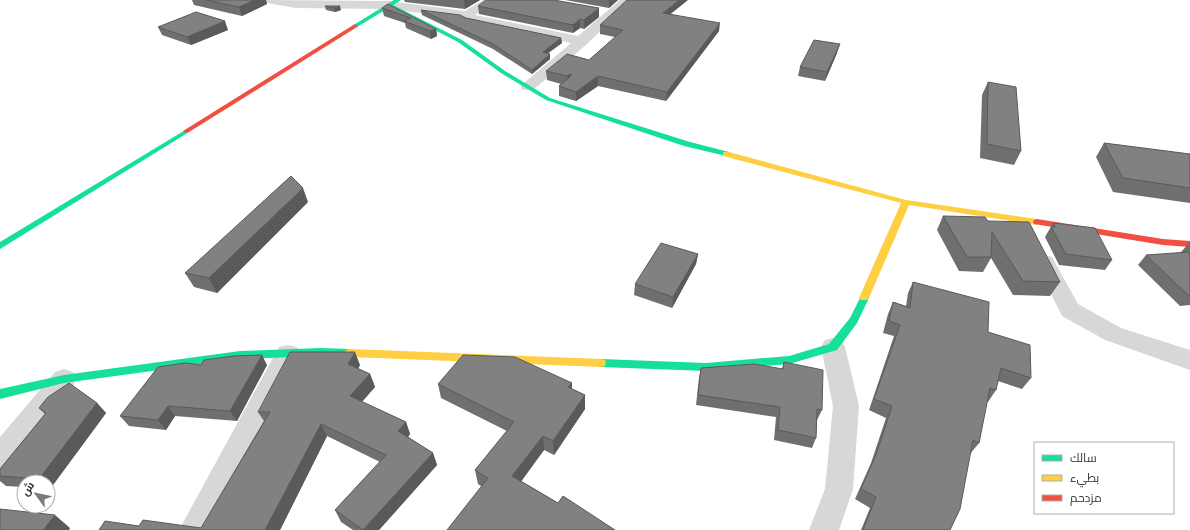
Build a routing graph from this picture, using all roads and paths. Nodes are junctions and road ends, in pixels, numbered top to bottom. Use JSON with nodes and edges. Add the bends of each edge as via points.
{"nodes":[{"id":1,"x":272,"y":0,"type":"edge"},
{"id":2,"x":491,"y":0,"type":"edge"},
{"id":3,"x":627,"y":0,"type":"edge"},
{"id":4,"x":394,"y":2,"type":"edge"},
{"id":5,"x":597,"y":11,"type":"edge"},
{"id":6,"x":612,"y":14,"type":"junction"},
{"id":7,"x":467,"y":15,"type":"junction"},
{"id":8,"x":532,"y":20,"type":"edge"},
{"id":9,"x":520,"y":29,"type":"junction"},
{"id":10,"x":582,"y":41,"type":"junction"},
{"id":11,"x":528,"y":87,"type":"junction"},
{"id":12,"x":906,"y":202,"type":"junction"},
{"id":13,"x":1024,"y":220,"type":"junction"},
{"id":14,"x":1190,"y":244,"type":"edge"},
{"id":15,"x":0,"y":246,"type":"edge"},
{"id":16,"x":833,"y":347,"type":"junction"},
{"id":17,"x":288,"y":354,"type":"junction"},
{"id":18,"x":1190,"y":360,"type":"edge"},
{"id":19,"x":64,"y":379,"type":"junction"},
{"id":20,"x":0,"y":394,"type":"edge"},
{"id":21,"x":0,"y":457,"type":"edge"},
{"id":22,"x":194,"y":530,"type":"edge"},
{"id":23,"x":824,"y":530,"type":"edge"}],
"edges":[{"from":1,"to":4,"type":"street","via":[[295,4]]},
{"from":2,"to":7,"type":"street"},
{"from":3,"to":6,"type":"street"},
{"from":4,"to":7,"type":"street"},
{"from":4,"to":11,"type":"street","via":[[460,41]]},
{"from":4,"to":15,"type":"street"},
{"from":5,"to":6,"type":"street"},
{"from":6,"to":10,"type":"street"},
{"from":7,"to":9,"type":"street","via":[[467,18],[473,20]]},
{"from":8,"to":9,"type":"street"},
{"from":9,"to":10,"type":"street"},
{"from":10,"to":11,"type":"street"},
{"from":11,"to":12,"type":"street","via":[[548,99],[687,144]]},
{"from":12,"to":13,"type":"street"},
{"from":12,"to":16,"type":"street","via":[[854,320]]},
{"from":13,"to":14,"type":"street"},
{"from":13,"to":18,"type":"street","via":[[1070,310],[1113,334]]},
{"from":16,"to":17,"type":"street","via":[[789,360],[706,367],[321,352]]},
{"from":16,"to":23,"type":"street","via":[[846,406],[839,489]]},
{"from":17,"to":19,"type":"street","via":[[240,355]]},
{"from":17,"to":22,"type":"street"},
{"from":19,"to":20,"type":"street"},
{"from":19,"to":21,"type":"street"}]}
